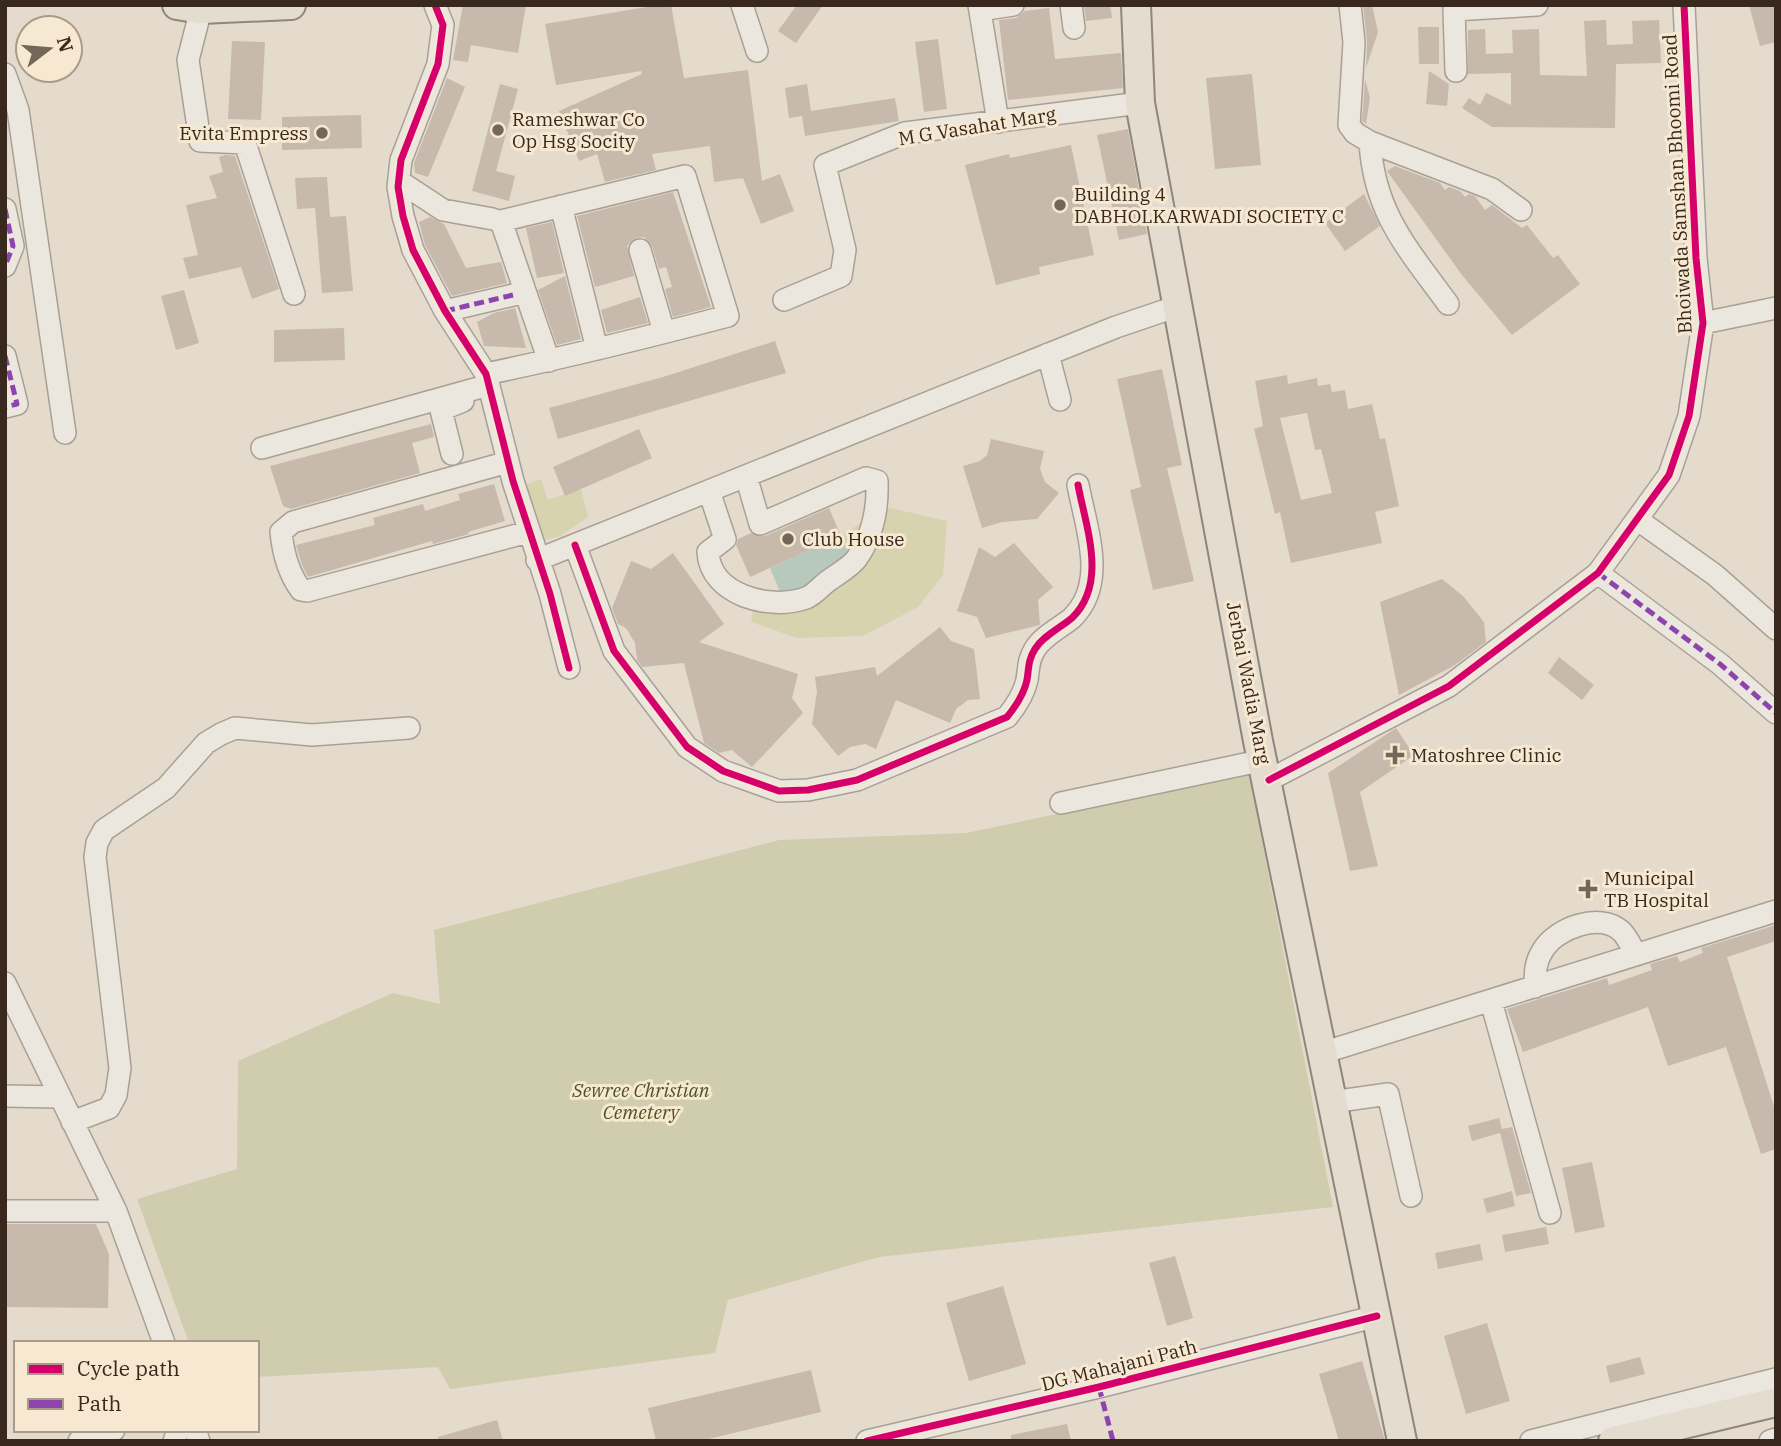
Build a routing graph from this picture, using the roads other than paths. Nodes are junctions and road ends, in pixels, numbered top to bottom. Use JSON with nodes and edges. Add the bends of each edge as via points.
{"nodes":[{"id":1,"x":291,"y":5,"type":"edge"},
{"id":2,"x":435,"y":5,"type":"edge"},
{"id":3,"x":742,"y":5,"type":"edge"},
{"id":4,"x":1013,"y":5,"type":"edge"},
{"id":5,"x":1071,"y":5,"type":"edge"},
{"id":6,"x":1136,"y":5,"type":"edge"},
{"id":7,"x":1350,"y":5,"type":"edge"},
{"id":8,"x":1536,"y":5,"type":"edge"},
{"id":9,"x":1684,"y":5,"type":"edge"},
{"id":10,"x":189,"y":7,"type":"edge"},
{"id":11,"x":980,"y":8,"type":"edge"},
{"id":12,"x":1454,"y":8,"type":"edge"},
{"id":13,"x":1074,"y":28,"type":"dead end"},
{"id":14,"x":757,"y":51,"type":"dead end"},
{"id":15,"x":1456,"y":71,"type":"dead end"},
{"id":16,"x":5,"y":74,"type":"edge"},
{"id":17,"x":1140,"y":103,"type":"junction"},
{"id":18,"x":998,"y":122,"type":"junction"},
{"id":19,"x":1370,"y":142,"type":"junction"},
{"id":20,"x":399,"y":181,"type":"junction"},
{"id":21,"x":561,"y":206,"type":"junction"},
{"id":22,"x":5,"y":209,"type":"edge"},
{"id":23,"x":1521,"y":210,"type":"dead end"},
{"id":24,"x":493,"y":219,"type":"dead end"},
{"id":25,"x":640,"y":250,"type":"dead end"},
{"id":26,"x":5,"y":266,"type":"edge"},
{"id":27,"x":295,"y":294,"type":"dead end"},
{"id":28,"x":513,"y":295,"type":"dead end"},
{"id":29,"x":784,"y":300,"type":"dead end"},
{"id":30,"x":1448,"y":304,"type":"dead end"},
{"id":31,"x":1178,"y":306,"type":"junction"},
{"id":32,"x":1776,"y":307,"type":"edge"},
{"id":33,"x":444,"y":311,"type":"junction"},
{"id":34,"x":1703,"y":323,"type":"junction"},
{"id":35,"x":664,"y":332,"type":"junction"},
{"id":36,"x":597,"y":349,"type":"junction"},
{"id":37,"x":1048,"y":354,"type":"junction"},
{"id":38,"x":5,"y":356,"type":"edge"},
{"id":39,"x":549,"y":361,"type":"junction"},
{"id":40,"x":489,"y":396,"type":"junction"},
{"id":41,"x":1060,"y":400,"type":"dead end"},
{"id":42,"x":446,"y":402,"type":"junction"},
{"id":43,"x":5,"y":407,"type":"edge"},
{"id":44,"x":65,"y":433,"type":"dead end"},
{"id":45,"x":495,"y":437,"type":"dead end"},
{"id":46,"x":262,"y":448,"type":"dead end"},
{"id":47,"x":452,"y":454,"type":"dead end"},
{"id":48,"x":508,"y":462,"type":"junction"},
{"id":49,"x":746,"y":476,"type":"junction"},
{"id":50,"x":1078,"y":485,"type":"dead end"},
{"id":51,"x":709,"y":491,"type":"junction"},
{"id":52,"x":1637,"y":520,"type":"junction"},
{"id":53,"x":528,"y":532,"type":"junction"},
{"id":54,"x":575,"y":545,"type":"junction"},
{"id":55,"x":537,"y":560,"type":"junction"},
{"id":56,"x":1598,"y":573,"type":"junction"},
{"id":57,"x":1776,"y":629,"type":"edge"},
{"id":58,"x":569,"y":668,"type":"dead end"},
{"id":59,"x":1776,"y":713,"type":"edge"},
{"id":60,"x":409,"y":728,"type":"dead end"},
{"id":61,"x":1266,"y":770,"type":"junction"},
{"id":62,"x":1061,"y":803,"type":"dead end"},
{"id":63,"x":1776,"y":911,"type":"edge"},
{"id":64,"x":1636,"y":955,"type":"junction"},
{"id":65,"x":5,"y":982,"type":"edge"},
{"id":66,"x":1535,"y":987,"type":"junction"},
{"id":67,"x":1491,"y":1001,"type":"junction"},
{"id":68,"x":1322,"y":1053,"type":"junction"},
{"id":69,"x":5,"y":1096,"type":"edge"},
{"id":70,"x":59,"y":1097,"type":"junction"},
{"id":71,"x":1332,"y":1102,"type":"junction"},
{"id":72,"x":72,"y":1122,"type":"junction"},
{"id":73,"x":1411,"y":1196,"type":"dead end"},
{"id":74,"x":5,"y":1211,"type":"edge"},
{"id":75,"x":117,"y":1211,"type":"junction"},
{"id":76,"x":1550,"y":1213,"type":"dead end"},
{"id":77,"x":1377,"y":1316,"type":"junction"},
{"id":78,"x":163,"y":1341,"type":"edge"},
{"id":79,"x":1776,"y":1379,"type":"edge"},
{"id":80,"x":1776,"y":1402,"type":"edge"},
{"id":81,"x":1776,"y":1418,"type":"edge"},
{"id":82,"x":108,"y":1432,"type":"edge"},
{"id":83,"x":1776,"y":1439,"type":"edge"},
{"id":84,"x":79,"y":1441,"type":"edge"},
{"id":85,"x":867,"y":1441,"type":"edge"},
{"id":86,"x":1402,"y":1441,"type":"edge"},
{"id":87,"x":1531,"y":1441,"type":"edge"},
{"id":88,"x":1613,"y":1441,"type":"edge"},
{"id":89,"x":1684,"y":1441,"type":"edge"},
{"id":90,"x":1770,"y":1441,"type":"edge"}],
"edges":[{"from":1,"to":10,"type":"main road"},
{"from":2,"to":20,"type":"street","via":[[443,25],[438,64],[401,160]]},
{"from":3,"to":14,"type":"street"},
{"from":4,"to":11,"type":"street"},
{"from":5,"to":13,"type":"street"},
{"from":6,"to":17,"type":"main road","name":"Jerbai Wadia Marg"},
{"from":7,"to":19,"type":"street","via":[[1354,42],[1349,125]]},
{"from":8,"to":12,"type":"street"},
{"from":9,"to":34,"type":"street","name":"Bhoiwada Samshan Bhoomi Road"},
{"from":10,"to":27,"type":"street","via":[[188,60],[200,141],[245,142]]},
{"from":11,"to":18,"type":"street"},
{"from":12,"to":15,"type":"street"},
{"from":16,"to":44,"type":"street","via":[[18,110]]},
{"from":17,"to":18,"type":"street","name":"M G Vasahat Marg"},
{"from":17,"to":31,"type":"main road","name":"Jerbai Wadia Marg"},
{"from":18,"to":29,"type":"street","name":"M G Vasahat Marg","via":[[905,133],[825,165],[845,250],[841,276]]},
{"from":19,"to":23,"type":"street","via":[[1492,190]]},
{"from":19,"to":30,"type":"street","via":[[1372,174],[1393,228]]},
{"from":20,"to":24,"type":"street","via":[[443,211]]},
{"from":20,"to":33,"type":"street","via":[[402,216],[413,250]]},
{"from":21,"to":35,"type":"street","via":[[685,176],[728,316]]},
{"from":21,"to":36,"type":"street"},
{"from":21,"to":39,"type":"street","via":[[501,221]]},
{"from":22,"to":26,"type":"street","via":[[13,246]]},
{"from":25,"to":35,"type":"street"},
{"from":28,"to":33,"type":"street"},
{"from":31,"to":37,"type":"street"},
{"from":31,"to":61,"type":"main road","name":"Jerbai Wadia Marg"},
{"from":32,"to":34,"type":"street"},
{"from":33,"to":40,"type":"street"},
{"from":34,"to":52,"type":"street","name":"Bhoiwada Samshan Bhoomi Road","via":[[1689,416],[1679,449],[1669,475]]},
{"from":35,"to":36,"type":"street"},
{"from":36,"to":39,"type":"street"},
{"from":37,"to":41,"type":"street"},
{"from":37,"to":49,"type":"street"},
{"from":38,"to":43,"type":"street","via":[[17,404]]},
{"from":39,"to":40,"type":"street"},
{"from":40,"to":42,"type":"street"},
{"from":40,"to":45,"type":"street"},
{"from":40,"to":48,"type":"street"},
{"from":42,"to":46,"type":"street"},
{"from":42,"to":47,"type":"street","via":[[440,413]]},
{"from":48,"to":53,"type":"street"},
{"from":48,"to":53,"type":"street","via":[[293,522],[281,532],[282,545],[295,581],[307,591]]},
{"from":49,"to":51,"type":"street"},
{"from":49,"to":51,"type":"street","via":[[760,524],[866,478],[877,481],[878,511],[857,559],[807,597],[772,603],[745,597],[714,576],[708,565],[708,552],[725,539]]},
{"from":50,"to":54,"type":"street","via":[[1092,558],[1090,593],[1073,617],[1037,645],[1028,660],[1027,681],[1018,703],[1007,717],[857,780],[808,790],[779,791],[735,775],[687,747],[614,651]]},
{"from":51,"to":54,"type":"street"},
{"from":52,"to":56,"type":"street","name":"Bhoiwada Samshan Bhoomi Road"},
{"from":52,"to":57,"type":"street","via":[[1714,575]]},
{"from":53,"to":55,"type":"street"},
{"from":54,"to":55,"type":"street"},
{"from":55,"to":58,"type":"street"},
{"from":56,"to":59,"type":"street","via":[[1720,664]]},
{"from":56,"to":61,"type":"street","name":"Bhoiwada Samshan Bhoomi Road","via":[[1448,686]]},
{"from":60,"to":72,"type":"street","via":[[312,735],[234,728],[206,743],[166,788],[104,830],[95,857],[120,1068],[116,1096],[109,1108]]},
{"from":61,"to":62,"type":"street","name":"Bhoiwada Samshan Bhoomi Road"},
{"from":61,"to":68,"type":"main road","name":"Jerbai Wadia Marg"},
{"from":63,"to":64,"type":"street"},
{"from":64,"to":66,"type":"street"},
{"from":64,"to":66,"type":"street","via":[[1621,931],[1601,923],[1580,924],[1543,948],[1534,968]]},
{"from":65,"to":70,"type":"street"},
{"from":66,"to":67,"type":"street"},
{"from":67,"to":68,"type":"street"},
{"from":67,"to":76,"type":"street"},
{"from":68,"to":71,"type":"main road","name":"Jerbai Wadia Marg"},
{"from":69,"to":70,"type":"street"},
{"from":70,"to":72,"type":"street"},
{"from":71,"to":73,"type":"street","via":[[1388,1094]]},
{"from":71,"to":77,"type":"main road","name":"Jerbai Wadia Marg"},
{"from":72,"to":75,"type":"street"},
{"from":74,"to":75,"type":"street"},
{"from":75,"to":78,"type":"street"},
{"from":77,"to":85,"type":"street","name":"DG Mahajani Path"},
{"from":77,"to":86,"type":"main road","name":"Jerbai Wadia Marg"},
{"from":79,"to":87,"type":"street"},
{"from":80,"to":88,"type":"main road"},
{"from":81,"to":89,"type":"main road"},
{"from":82,"to":84,"type":"street"},
{"from":83,"to":90,"type":"street"}]}
